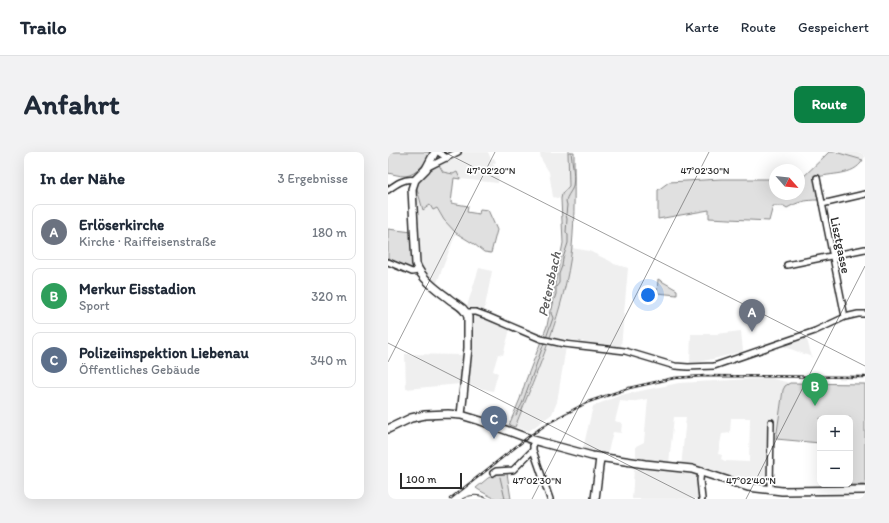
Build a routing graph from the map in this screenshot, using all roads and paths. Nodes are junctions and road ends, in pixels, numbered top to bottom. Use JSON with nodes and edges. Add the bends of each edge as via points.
{"nodes":[{"id":1,"x":436,"y":152,"type":"edge"},
{"id":2,"x":458,"y":152,"type":"edge"},
{"id":3,"x":447,"y":158,"type":"junction"},
{"id":4,"x":426,"y":169,"type":"junction"},
{"id":5,"x":817,"y":178,"type":"dead end"},
{"id":6,"x":415,"y":180,"type":"junction"},
{"id":7,"x":388,"y":190,"type":"edge"},
{"id":8,"x":865,"y":194,"type":"edge"},
{"id":9,"x":822,"y":204,"type":"junction"},
{"id":10,"x":865,"y":250,"type":"edge"},
{"id":11,"x":832,"y":256,"type":"junction"},
{"id":12,"x":388,"y":262,"type":"edge"},
{"id":13,"x":787,"y":265,"type":"dead end"},
{"id":14,"x":418,"y":270,"type":"junction"},
{"id":15,"x":467,"y":312,"type":"junction"},
{"id":16,"x":865,"y":314,"type":"edge"},
{"id":17,"x":845,"y":317,"type":"junction"},
{"id":18,"x":461,"y":415,"type":"junction"},
{"id":19,"x":771,"y":422,"type":"dead end"},
{"id":20,"x":388,"y":429,"type":"edge"},
{"id":21,"x":533,"y":440,"type":"junction"},
{"id":22,"x":533,"y":450,"type":"junction"},
{"id":23,"x":600,"y":458,"type":"junction"},
{"id":24,"x":701,"y":472,"type":"junction"},
{"id":25,"x":493,"y":473,"type":"dead end"},
{"id":26,"x":770,"y":490,"type":"junction"},
{"id":27,"x":865,"y":490,"type":"edge"},
{"id":28,"x":550,"y":499,"type":"edge"},
{"id":29,"x":595,"y":499,"type":"edge"},
{"id":30,"x":702,"y":499,"type":"edge"}],
"edges":[{"from":1,"to":3,"type":"street"},
{"from":1,"to":4,"type":"main road"},
{"from":2,"to":3,"type":"street"},
{"from":3,"to":4,"type":"street"},
{"from":4,"to":6,"type":"main road"},
{"from":5,"to":9,"type":"street","name":"Lisztgasse"},
{"from":6,"to":7,"type":"street","via":[[406,180]]},
{"from":6,"to":14,"type":"main road","via":[[412,190]]},
{"from":8,"to":9,"type":"street"},
{"from":9,"to":11,"type":"street","name":"Lisztgasse"},
{"from":10,"to":11,"type":"street"},
{"from":11,"to":13,"type":"street"},
{"from":11,"to":17,"type":"street","name":"Lisztgasse"},
{"from":12,"to":14,"type":"street","via":[[412,272]]},
{"from":14,"to":15,"type":"main road"},
{"from":15,"to":17,"type":"street","via":[[487,316],[541,339],[625,351],[675,366],[703,367],[714,366],[815,331]]},
{"from":15,"to":18,"type":"main road","via":[[468,348]]},
{"from":16,"to":17,"type":"street"},
{"from":18,"to":20,"type":"main road","via":[[425,415],[411,418]]},
{"from":18,"to":21,"type":"main road"},
{"from":19,"to":26,"type":"street"},
{"from":21,"to":22,"type":"street"},
{"from":21,"to":23,"type":"main road"},
{"from":22,"to":25,"type":"street","via":[[513,470]]},
{"from":22,"to":28,"type":"street"},
{"from":23,"to":24,"type":"main road"},
{"from":23,"to":29,"type":"main road"},
{"from":24,"to":26,"type":"main road","via":[[748,487]]},
{"from":24,"to":30,"type":"street"},
{"from":26,"to":27,"type":"main road"}]}
